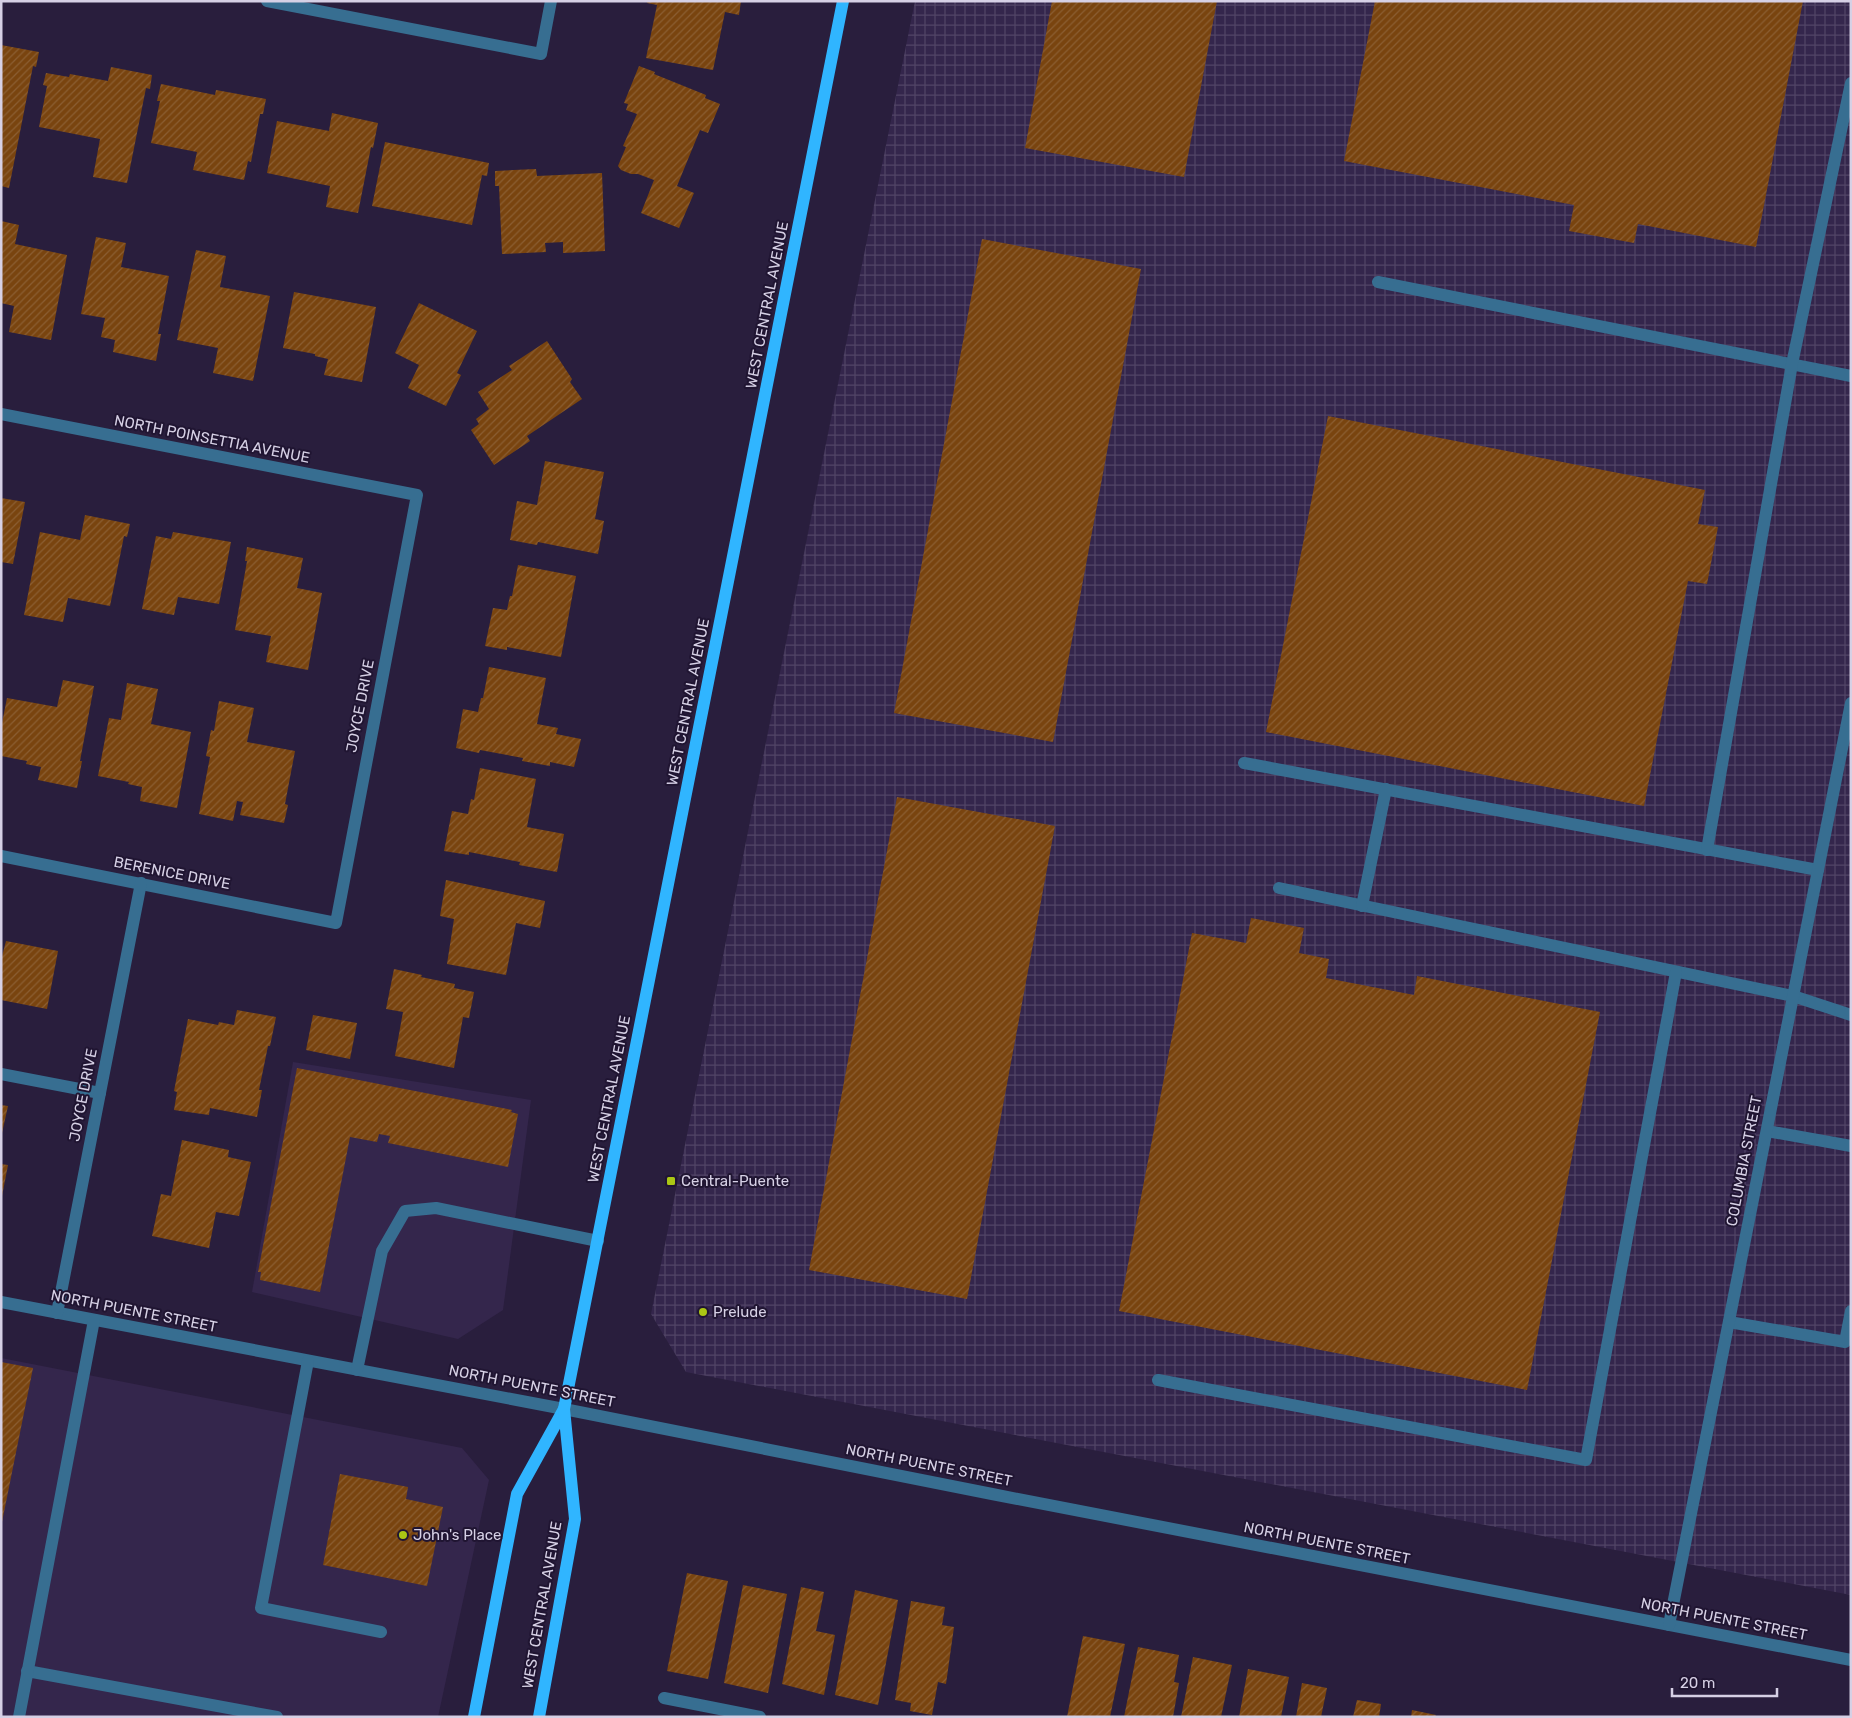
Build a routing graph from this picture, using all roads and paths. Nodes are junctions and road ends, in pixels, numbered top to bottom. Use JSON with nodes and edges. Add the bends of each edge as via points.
{"nodes":[{"id":1,"x":267,"y":1,"type":"edge"},
{"id":2,"x":551,"y":1,"type":"edge"},
{"id":3,"x":843,"y":1,"type":"edge"},
{"id":4,"x":1851,"y":83,"type":"edge"},
{"id":5,"x":1378,"y":282,"type":"dead end"},
{"id":6,"x":1792,"y":364,"type":"junction"},
{"id":7,"x":1851,"y":376,"type":"edge"},
{"id":8,"x":1,"y":414,"type":"edge"},
{"id":9,"x":417,"y":495,"type":"joint"},
{"id":10,"x":1851,"y":703,"type":"edge"},
{"id":11,"x":1244,"y":763,"type":"dead end"},
{"id":12,"x":1386,"y":789,"type":"junction"},
{"id":13,"x":1707,"y":850,"type":"junction"},
{"id":14,"x":1,"y":856,"type":"edge"},
{"id":15,"x":1818,"y":870,"type":"junction"},
{"id":16,"x":141,"y":883,"type":"junction"},
{"id":17,"x":1279,"y":888,"type":"dead end"},
{"id":18,"x":1362,"y":906,"type":"junction"},
{"id":19,"x":336,"y":923,"type":"joint"},
{"id":20,"x":1676,"y":972,"type":"junction"},
{"id":21,"x":1793,"y":996,"type":"junction"},
{"id":22,"x":1851,"y":1015,"type":"edge"},
{"id":23,"x":1,"y":1074,"type":"edge"},
{"id":24,"x":100,"y":1093,"type":"junction"},
{"id":25,"x":1767,"y":1131,"type":"junction"},
{"id":26,"x":1851,"y":1146,"type":"edge"},
{"id":27,"x":598,"y":1240,"type":"junction"},
{"id":28,"x":1,"y":1302,"type":"edge"},
{"id":29,"x":1851,"y":1310,"type":"edge"},
{"id":30,"x":56,"y":1313,"type":"junction"},
{"id":31,"x":94,"y":1320,"type":"junction"},
{"id":32,"x":1729,"y":1322,"type":"junction"},
{"id":33,"x":308,"y":1361,"type":"junction"},
{"id":34,"x":357,"y":1370,"type":"junction"},
{"id":35,"x":1158,"y":1380,"type":"dead end"},
{"id":36,"x":564,"y":1409,"type":"junction"},
{"id":37,"x":1669,"y":1625,"type":"junction"},
{"id":38,"x":381,"y":1632,"type":"dead end"},
{"id":39,"x":1851,"y":1660,"type":"edge"},
{"id":40,"x":27,"y":1671,"type":"junction"},
{"id":41,"x":664,"y":1698,"type":"dead end"},
{"id":42,"x":19,"y":1717,"type":"edge"},
{"id":43,"x":277,"y":1717,"type":"edge"},
{"id":44,"x":474,"y":1717,"type":"edge"},
{"id":45,"x":539,"y":1717,"type":"edge"},
{"id":46,"x":759,"y":1717,"type":"edge"}],
"edges":[{"from":1,"to":2,"type":"street","via":[[541,54]]},
{"from":3,"to":27,"type":"main road","name":"WEST CENTRAL AVENUE"},
{"from":4,"to":6,"type":"street"},
{"from":5,"to":6,"type":"street"},
{"from":6,"to":7,"type":"street"},
{"from":6,"to":13,"type":"street"},
{"from":8,"to":9,"type":"street","name":"NORTH POINSETTIA AVENUE"},
{"from":9,"to":19,"type":"street","name":"JOYCE DRIVE"},
{"from":10,"to":15,"type":"street","name":"COLUMBIA STREET"},
{"from":11,"to":12,"type":"street"},
{"from":12,"to":13,"type":"street"},
{"from":12,"to":18,"type":"street"},
{"from":13,"to":15,"type":"street"},
{"from":14,"to":16,"type":"street","name":"BERENICE DRIVE"},
{"from":15,"to":21,"type":"street","name":"COLUMBIA STREET"},
{"from":16,"to":19,"type":"street","name":"BERENICE DRIVE"},
{"from":16,"to":24,"type":"street","name":"JOYCE DRIVE"},
{"from":17,"to":18,"type":"street"},
{"from":18,"to":20,"type":"street"},
{"from":20,"to":21,"type":"street"},
{"from":20,"to":35,"type":"street","via":[[1586,1460]]},
{"from":21,"to":22,"type":"street"},
{"from":21,"to":25,"type":"street","name":"COLUMBIA STREET"},
{"from":23,"to":24,"type":"street"},
{"from":24,"to":30,"type":"street","name":"JOYCE DRIVE"},
{"from":25,"to":26,"type":"street"},
{"from":25,"to":32,"type":"street","name":"COLUMBIA STREET"},
{"from":27,"to":34,"type":"street","via":[[436,1208],[406,1211],[382,1251]]},
{"from":27,"to":36,"type":"main road","name":"WEST CENTRAL AVENUE"},
{"from":28,"to":30,"type":"street","name":"NORTH PUENTE STREET"},
{"from":29,"to":32,"type":"street","via":[[1845,1342]]},
{"from":30,"to":31,"type":"street","name":"NORTH PUENTE STREET"},
{"from":31,"to":33,"type":"street","name":"NORTH PUENTE STREET"},
{"from":31,"to":40,"type":"street"},
{"from":32,"to":37,"type":"street","name":"COLUMBIA STREET"},
{"from":33,"to":34,"type":"street","name":"NORTH PUENTE STREET"},
{"from":33,"to":38,"type":"street","via":[[260,1608]]},
{"from":34,"to":36,"type":"street","name":"NORTH PUENTE STREET"},
{"from":36,"to":37,"type":"street","name":"NORTH PUENTE STREET"},
{"from":36,"to":44,"type":"main road","name":"WEST CENTRAL AVENUE","via":[[517,1494]]},
{"from":36,"to":45,"type":"main road","name":"WEST CENTRAL AVENUE","via":[[575,1519]]},
{"from":37,"to":39,"type":"street","name":"NORTH PUENTE STREET"},
{"from":40,"to":42,"type":"street"},
{"from":40,"to":43,"type":"street"},
{"from":41,"to":46,"type":"street"}]}
